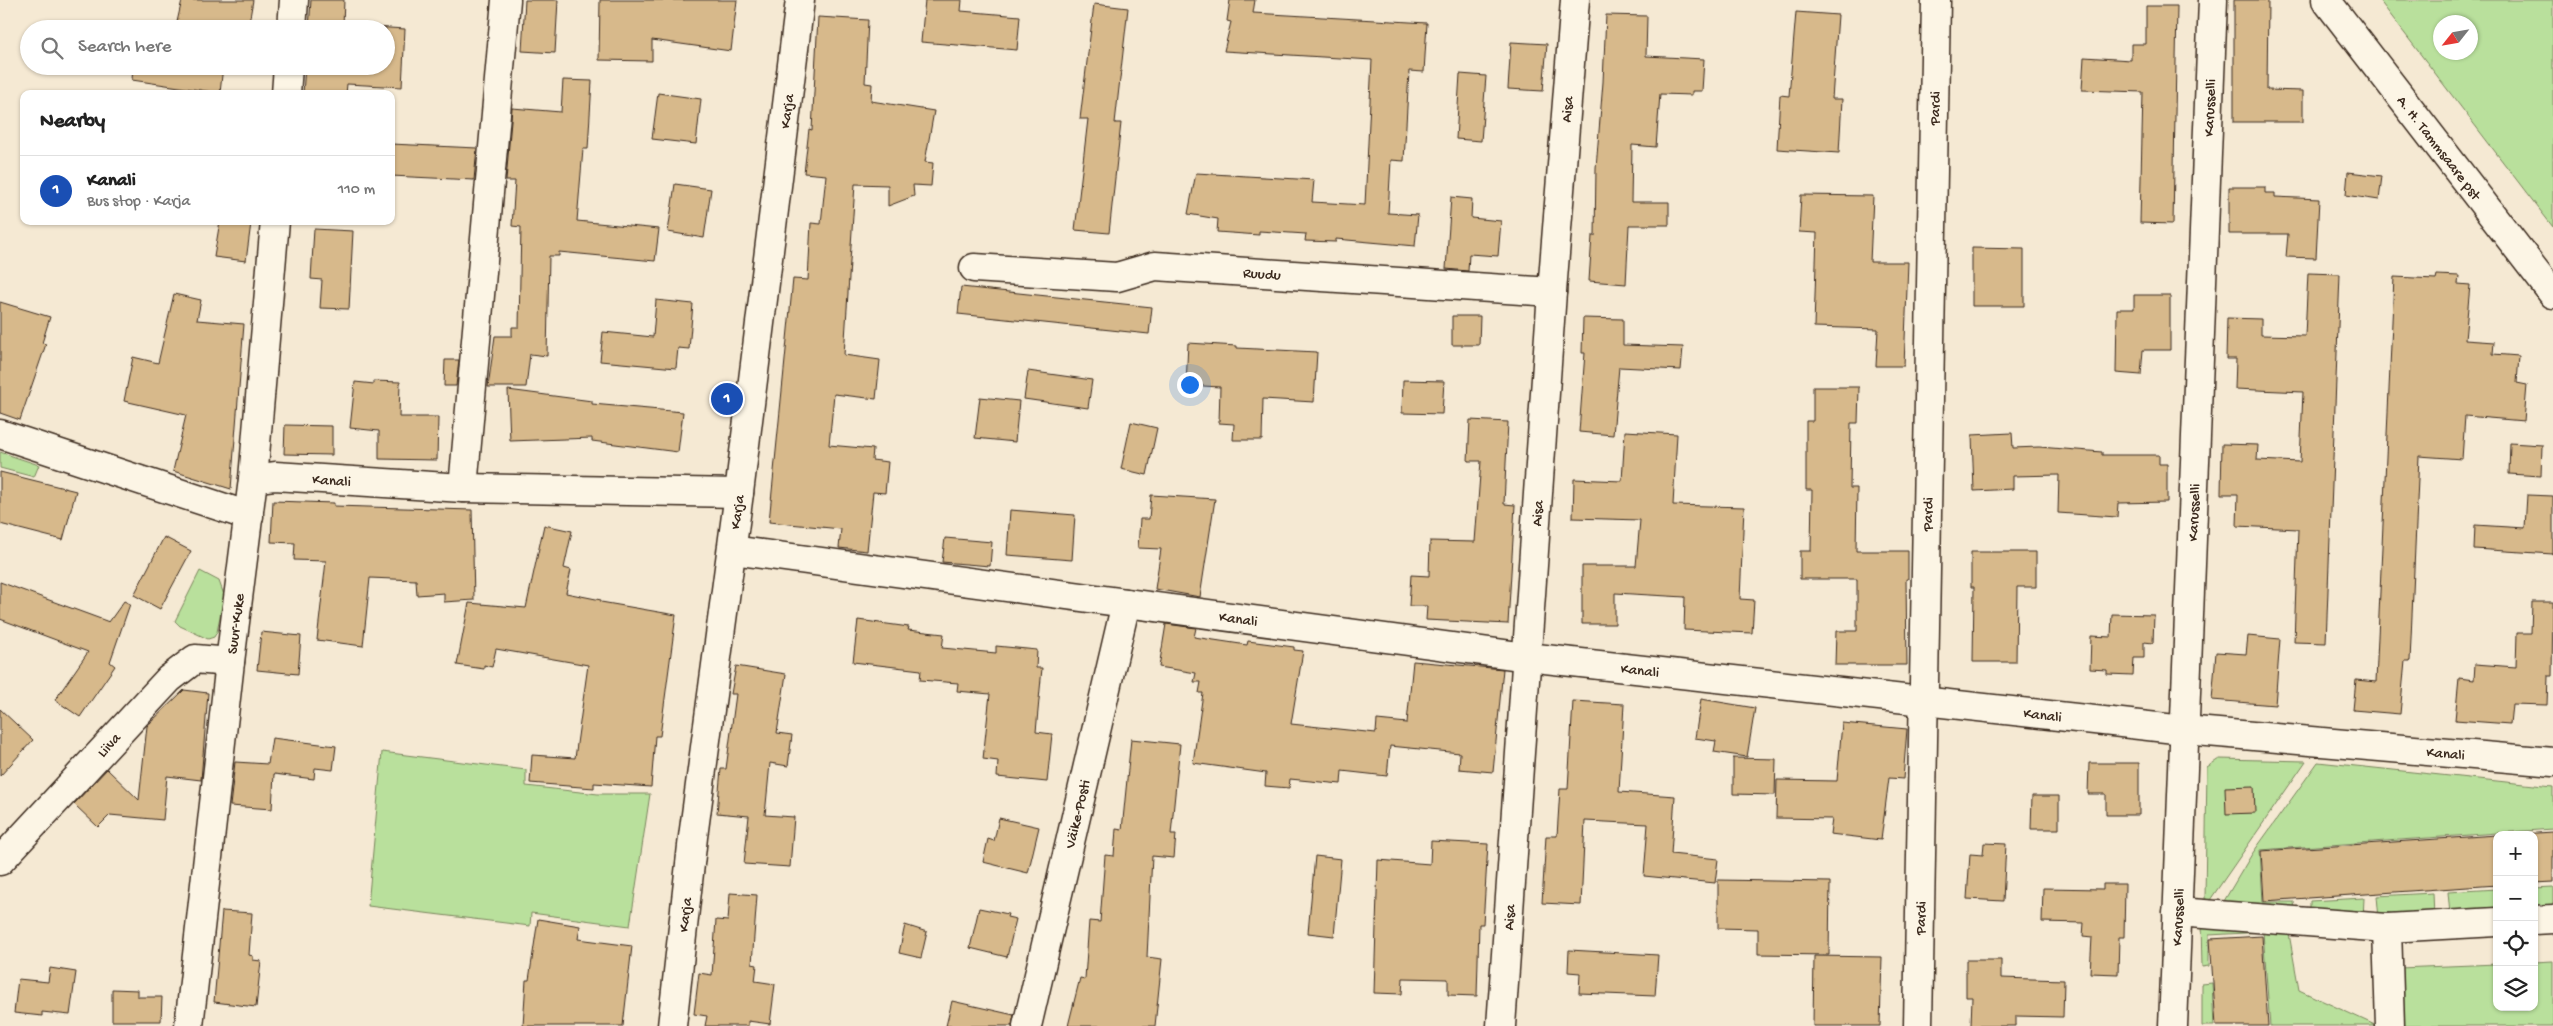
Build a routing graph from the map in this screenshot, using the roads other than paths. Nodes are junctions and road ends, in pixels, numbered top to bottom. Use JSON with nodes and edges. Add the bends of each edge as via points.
{"nodes":[{"id":1,"x":294,"y":0,"type":"edge"},
{"id":2,"x":506,"y":0,"type":"edge"},
{"id":3,"x":800,"y":0,"type":"edge"},
{"id":4,"x":1574,"y":0,"type":"edge"},
{"id":5,"x":1936,"y":0,"type":"edge"},
{"id":6,"x":2213,"y":0,"type":"edge"},
{"id":7,"x":2326,"y":0,"type":"edge"},
{"id":8,"x":293,"y":20,"type":"edge"},
{"id":9,"x":287,"y":75,"type":"edge"},
{"id":10,"x":286,"y":90,"type":"edge"},
{"id":11,"x":275,"y":225,"type":"edge"},
{"id":12,"x":974,"y":268,"type":"dead end"},
{"id":13,"x":1552,"y":292,"type":"junction"},
{"id":14,"x":2553,"y":294,"type":"edge"},
{"id":15,"x":0,"y":434,"type":"edge"},
{"id":16,"x":253,"y":479,"type":"junction"},
{"id":17,"x":463,"y":488,"type":"junction"},
{"id":18,"x":739,"y":493,"type":"junction"},
{"id":19,"x":249,"y":516,"type":"junction"},
{"id":20,"x":732,"y":550,"type":"junction"},
{"id":21,"x":1126,"y":603,"type":"junction"},
{"id":22,"x":1527,"y":657,"type":"junction"},
{"id":23,"x":230,"y":662,"type":"junction"},
{"id":24,"x":1925,"y":702,"type":"junction"},
{"id":25,"x":2184,"y":730,"type":"junction"},
{"id":26,"x":2553,"y":762,"type":"edge"},
{"id":27,"x":0,"y":861,"type":"edge"},
{"id":28,"x":2177,"y":912,"type":"junction"},
{"id":29,"x":2553,"y":919,"type":"edge"},
{"id":30,"x":2538,"y":920,"type":"edge"},
{"id":31,"x":2493,"y":922,"type":"edge"},
{"id":32,"x":2387,"y":928,"type":"junction"},
{"id":33,"x":189,"y":1026,"type":"edge"},
{"id":34,"x":672,"y":1026,"type":"edge"},
{"id":35,"x":1028,"y":1026,"type":"edge"},
{"id":36,"x":1501,"y":1026,"type":"edge"},
{"id":37,"x":1918,"y":1026,"type":"edge"},
{"id":38,"x":2174,"y":1026,"type":"edge"},
{"id":39,"x":2390,"y":1026,"type":"edge"}],
"edges":[{"from":1,"to":8,"type":"street"},
{"from":2,"to":17,"type":"street"},
{"from":3,"to":18,"type":"street","name":"Karja"},
{"from":4,"to":13,"type":"street","name":"Aisa"},
{"from":5,"to":24,"type":"street","name":"Pardi"},
{"from":6,"to":25,"type":"street","name":"Karusselli"},
{"from":7,"to":14,"type":"street","name":"A. H. Tammsaare pst"},
{"from":9,"to":10,"type":"street"},
{"from":11,"to":16,"type":"street","name":"Suur-Kuke"},
{"from":12,"to":13,"type":"street","name":"Ruudu","via":[[1117,277],[1155,266]]},
{"from":13,"to":22,"type":"street","name":"Aisa"},
{"from":15,"to":19,"type":"street"},
{"from":16,"to":17,"type":"street","name":"Kanali","via":[[275,476]]},
{"from":16,"to":19,"type":"street","name":"Suur-Kuke"},
{"from":17,"to":18,"type":"street","name":"Kanali"},
{"from":18,"to":20,"type":"street","name":"Karja"},
{"from":19,"to":23,"type":"street","name":"Suur-Kuke"},
{"from":20,"to":21,"type":"street","name":"Kanali"},
{"from":20,"to":34,"type":"street","name":"Karja","via":[[693,837]]},
{"from":21,"to":22,"type":"street","name":"Kanali"},
{"from":21,"to":35,"type":"street","name":"Väike-Posti"},
{"from":22,"to":24,"type":"street","name":"Kanali"},
{"from":22,"to":36,"type":"street","name":"Aisa"},
{"from":23,"to":27,"type":"street","name":"Liiva","via":[[195,659],[169,679]]},
{"from":23,"to":33,"type":"street","name":"Suur-Kuke"},
{"from":24,"to":25,"type":"street","name":"Kanali"},
{"from":24,"to":37,"type":"street","name":"Pardi"},
{"from":25,"to":26,"type":"street","name":"Kanali"},
{"from":25,"to":28,"type":"street","name":"Karusselli"},
{"from":28,"to":32,"type":"street"},
{"from":28,"to":38,"type":"street","name":"Karusselli"},
{"from":29,"to":30,"type":"street"},
{"from":31,"to":32,"type":"street"},
{"from":32,"to":39,"type":"street"}]}
